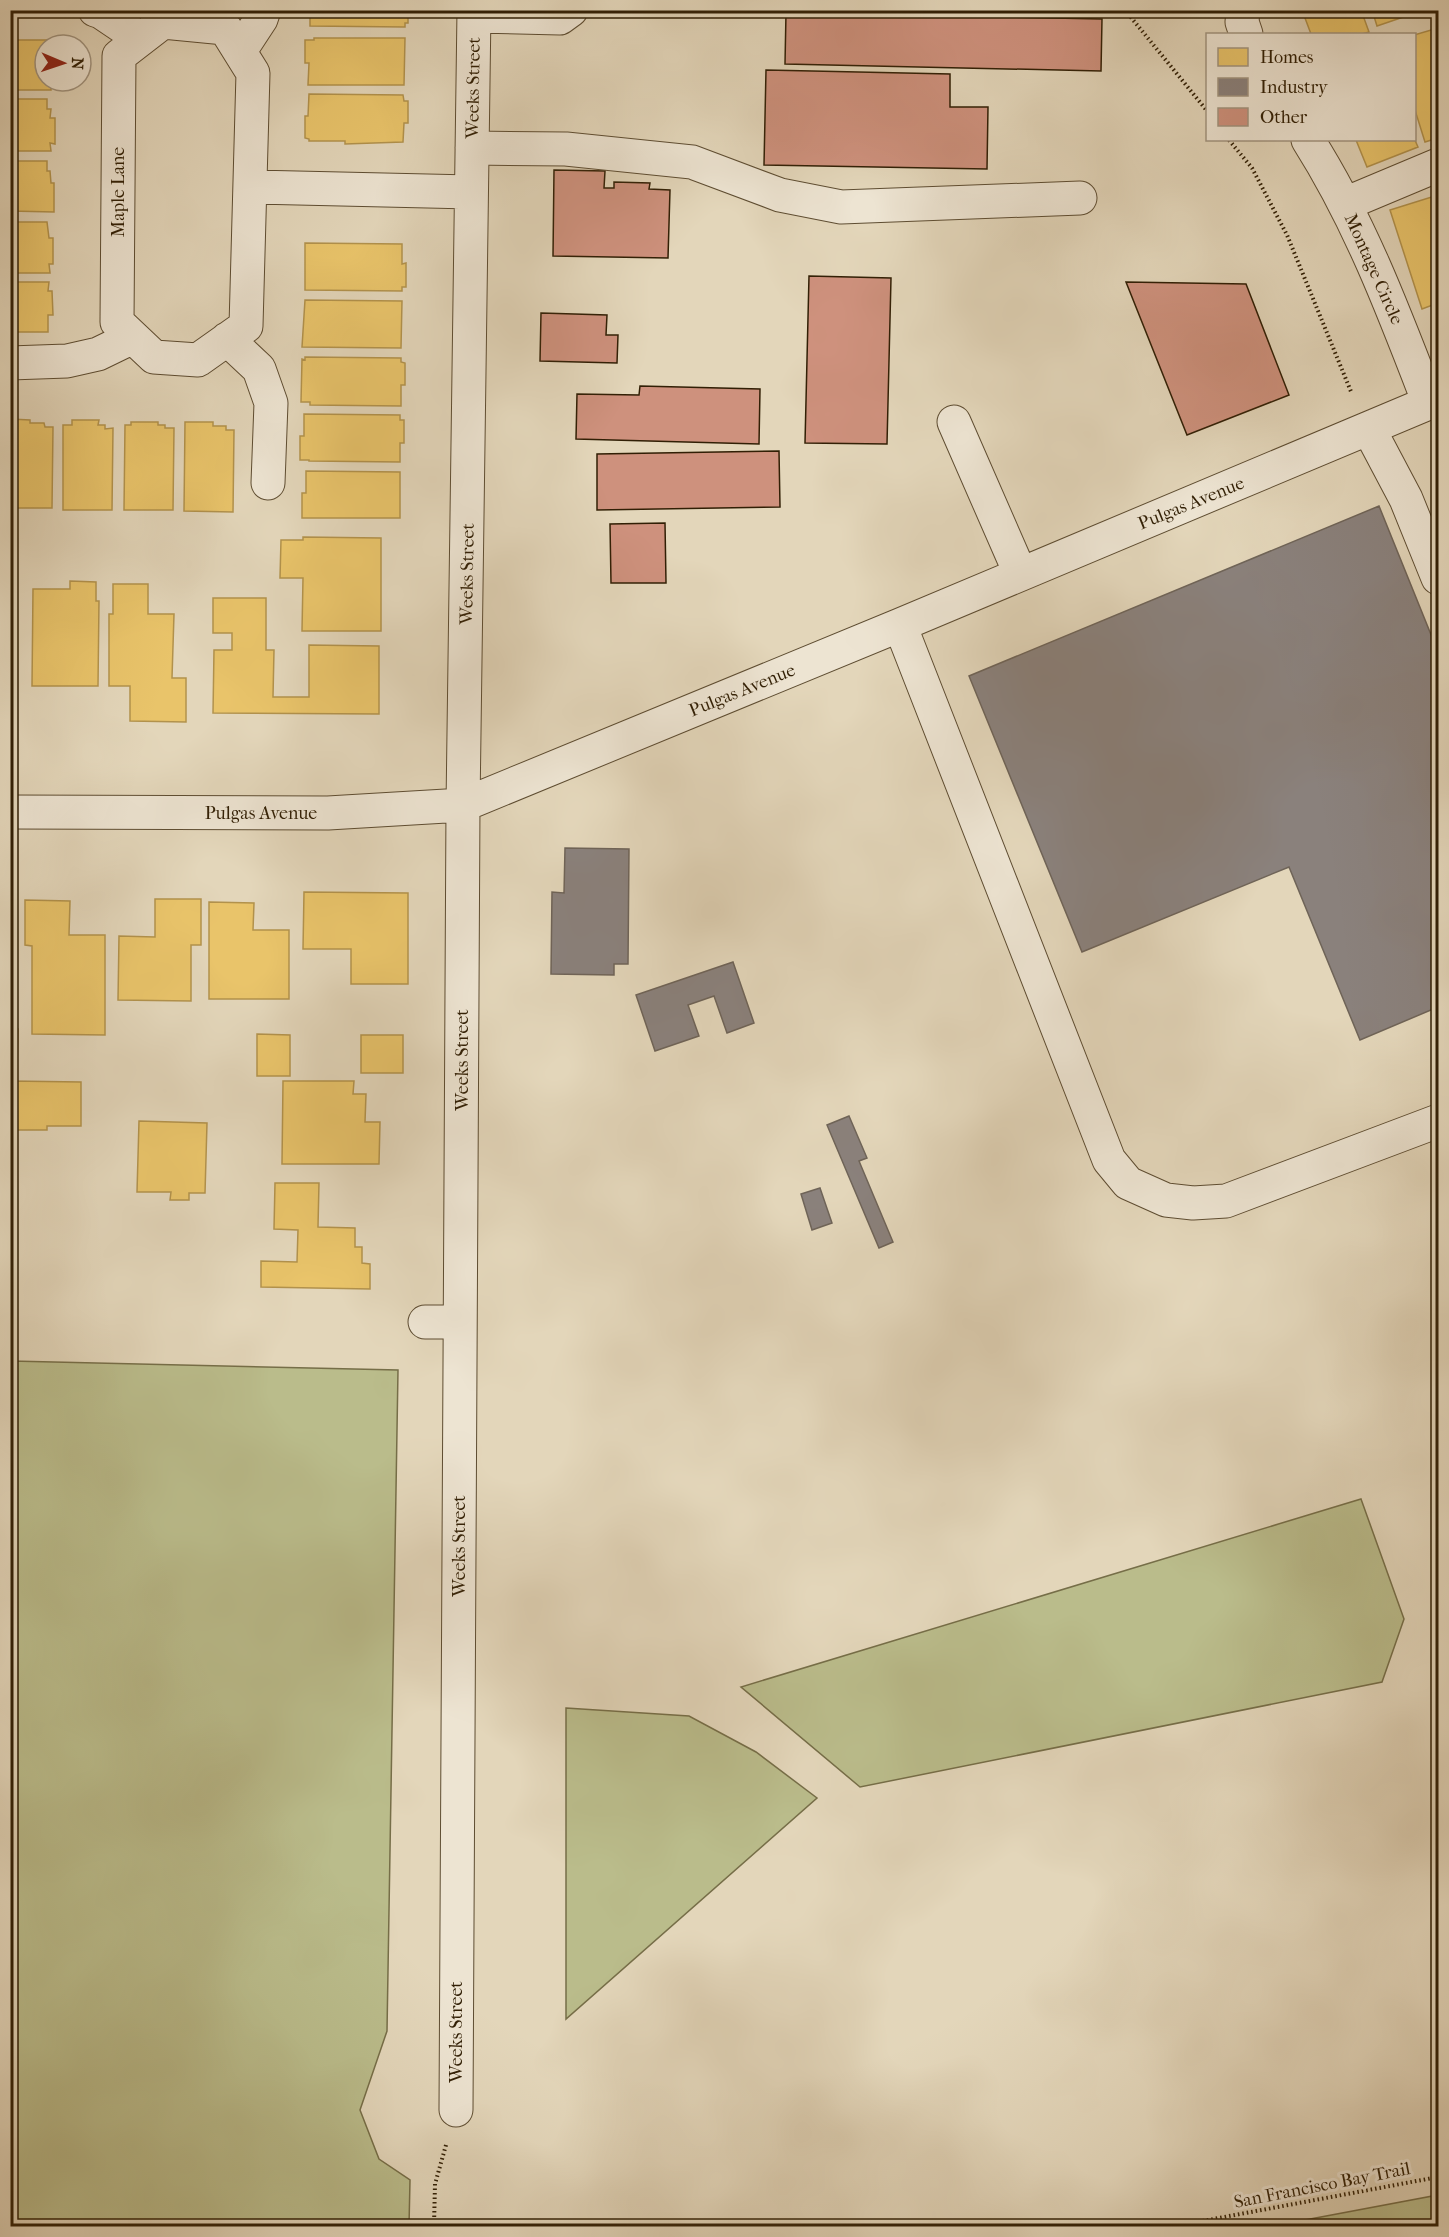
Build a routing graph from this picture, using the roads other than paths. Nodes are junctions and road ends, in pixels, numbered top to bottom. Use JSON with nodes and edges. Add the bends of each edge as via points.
{"nodes":[{"id":1,"x":94,"y":10,"type":"edge"},
{"id":2,"x":264,"y":10,"type":"edge"},
{"id":3,"x":571,"y":10,"type":"edge"},
{"id":4,"x":1243,"y":10,"type":"edge"},
{"id":5,"x":474,"y":13,"type":"edge"},
{"id":6,"x":1246,"y":33,"type":"edge"},
{"id":7,"x":141,"y":39,"type":"junction"},
{"id":8,"x":240,"y":51,"type":"junction"},
{"id":9,"x":1309,"y":141,"type":"edge"},
{"id":10,"x":472,"y":148,"type":"junction"},
{"id":11,"x":1438,"y":165,"type":"edge"},
{"id":12,"x":250,"y":187,"type":"junction"},
{"id":13,"x":471,"y":192,"type":"junction"},
{"id":14,"x":1080,"y":198,"type":"dead end"},
{"id":15,"x":1345,"y":204,"type":"junction"},
{"id":16,"x":133,"y":336,"type":"junction"},
{"id":17,"x":227,"y":339,"type":"junction"},
{"id":18,"x":10,"y":363,"type":"edge"},
{"id":19,"x":1434,"y":401,"type":"edge"},
{"id":20,"x":954,"y":422,"type":"dead end"},
{"id":21,"x":1370,"y":429,"type":"junction"},
{"id":22,"x":268,"y":483,"type":"dead end"},
{"id":23,"x":1020,"y":573,"type":"junction"},
{"id":24,"x":1438,"y":578,"type":"edge"},
{"id":25,"x":900,"y":625,"type":"junction"},
{"id":26,"x":464,"y":805,"type":"junction"},
{"id":27,"x":10,"y":812,"type":"edge"},
{"id":28,"x":1438,"y":1121,"type":"edge"},
{"id":29,"x":425,"y":1322,"type":"dead end"},
{"id":30,"x":460,"y":1322,"type":"junction"},
{"id":31,"x":456,"y":2110,"type":"road end"}],
"edges":[{"from":1,"to":7,"type":"street"},
{"from":2,"to":8,"type":"street"},
{"from":3,"to":5,"type":"street","via":[[560,18]]},
{"from":4,"to":6,"type":"street"},
{"from":5,"to":10,"type":"street","name":"Weeks Street"},
{"from":7,"to":8,"type":"street","name":"Maple Lane","via":[[163,22],[225,28]]},
{"from":7,"to":16,"type":"street","name":"Maple Lane","via":[[119,56],[117,322]]},
{"from":8,"to":12,"type":"street","name":"Maple Lane","via":[[253,73]]},
{"from":9,"to":15,"type":"street","name":"Montage Circle"},
{"from":10,"to":13,"type":"street","name":"Weeks Street"},
{"from":10,"to":14,"type":"street","via":[[566,149],[692,162],[780,195],[841,207]]},
{"from":11,"to":15,"type":"street"},
{"from":12,"to":13,"type":"street"},
{"from":12,"to":17,"type":"street","name":"Maple Lane","via":[[246,326]]},
{"from":13,"to":26,"type":"street","name":"Weeks Street"},
{"from":15,"to":19,"type":"street","name":"Montage Circle"},
{"from":16,"to":17,"type":"street","name":"Maple Lane","via":[[154,357],[198,360]]},
{"from":16,"to":18,"type":"street","via":[[98,354],[67,361]]},
{"from":17,"to":22,"type":"street","via":[[260,369],[271,403]]},
{"from":19,"to":21,"type":"street","name":"Pulgas Avenue"},
{"from":20,"to":23,"type":"street"},
{"from":21,"to":23,"type":"street","name":"Pulgas Avenue"},
{"from":21,"to":24,"type":"street","via":[[1406,499]]},
{"from":23,"to":25,"type":"street","name":"Pulgas Avenue"},
{"from":25,"to":26,"type":"street","name":"Pulgas Avenue"},
{"from":25,"to":28,"type":"street","via":[[1109,1160],[1128,1183],[1166,1200],[1226,1201]]},
{"from":26,"to":27,"type":"street","name":"Pulgas Avenue","via":[[328,813]]},
{"from":26,"to":30,"type":"street","name":"Weeks Street"},
{"from":29,"to":30,"type":"street"},
{"from":30,"to":31,"type":"street","name":"Weeks Street"}]}
